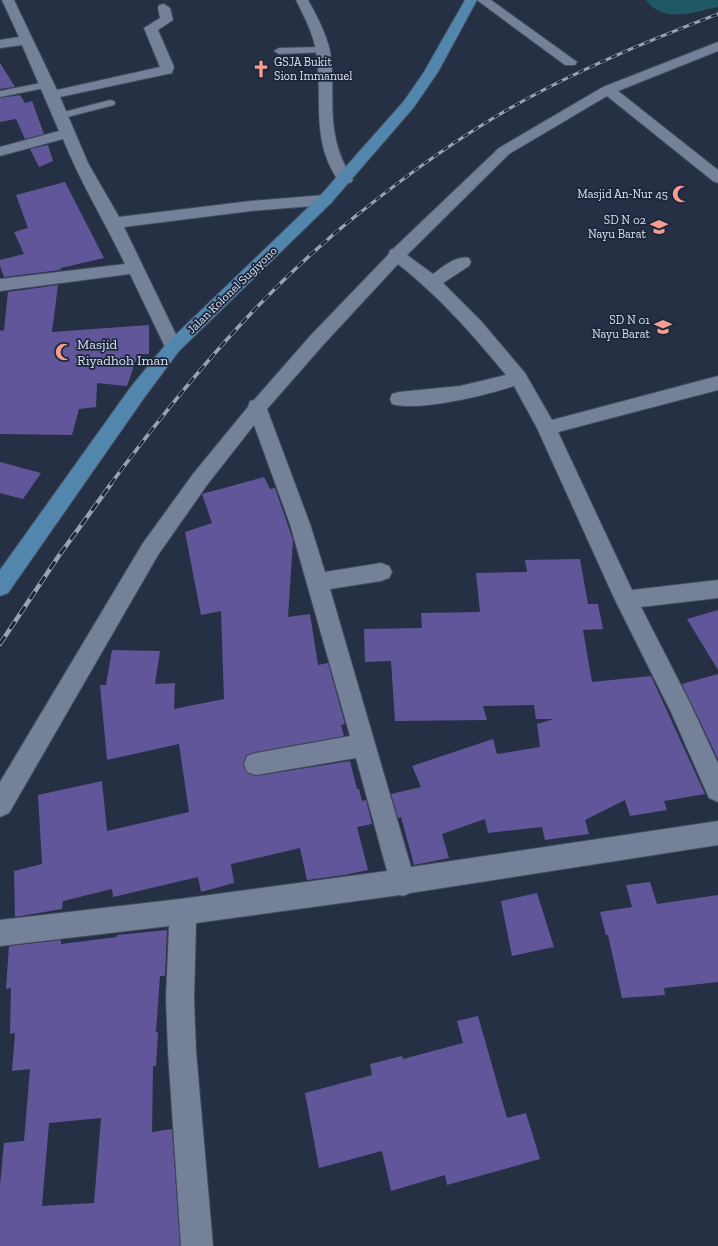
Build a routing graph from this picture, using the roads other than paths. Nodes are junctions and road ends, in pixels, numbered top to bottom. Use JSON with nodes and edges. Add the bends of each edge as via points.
{"nodes":[{"id":1,"x":302,"y":0,"type":"edge"},
{"id":2,"x":471,"y":0,"type":"edge"},
{"id":3,"x":483,"y":0,"type":"edge"},
{"id":4,"x":6,"y":5,"type":"edge"},
{"id":5,"x":164,"y":8,"type":"dead end"},
{"id":6,"x":27,"y":40,"type":"junction"},
{"id":7,"x":0,"y":44,"type":"edge"},
{"id":8,"x":322,"y":50,"type":"junction"},
{"id":9,"x":279,"y":51,"type":"dead end"},
{"id":10,"x":715,"y":52,"type":"edge"},
{"id":11,"x":570,"y":62,"type":"dead end"},
{"id":12,"x":49,"y":90,"type":"junction"},
{"id":13,"x":608,"y":90,"type":"junction"},
{"id":14,"x":0,"y":94,"type":"edge"},
{"id":15,"x":110,"y":103,"type":"dead end"},
{"id":16,"x":60,"y":116,"type":"junction"},
{"id":17,"x":70,"y":139,"type":"junction"},
{"id":18,"x":0,"y":152,"type":"edge"},
{"id":19,"x":718,"y":178,"type":"edge"},
{"id":20,"x":345,"y":180,"type":"junction"},
{"id":21,"x":325,"y":200,"type":"junction"},
{"id":22,"x":114,"y":223,"type":"junction"},
{"id":23,"x":396,"y":254,"type":"junction"},
{"id":24,"x":462,"y":262,"type":"dead end"},
{"id":25,"x":136,"y":268,"type":"junction"},
{"id":26,"x":432,"y":282,"type":"junction"},
{"id":27,"x":0,"y":285,"type":"edge"},
{"id":28,"x":173,"y":347,"type":"junction"},
{"id":29,"x":519,"y":378,"type":"junction"},
{"id":30,"x":718,"y":383,"type":"edge"},
{"id":31,"x":399,"y":399,"type":"dead end"},
{"id":32,"x":257,"y":406,"type":"junction"},
{"id":33,"x":547,"y":428,"type":"junction"},
{"id":34,"x":381,"y":572,"type":"dead end"},
{"id":35,"x":317,"y":582,"type":"junction"},
{"id":36,"x":0,"y":585,"type":"edge"},
{"id":37,"x":718,"y":590,"type":"edge"},
{"id":38,"x":626,"y":600,"type":"junction"},
{"id":39,"x":364,"y":745,"type":"junction"},
{"id":40,"x":256,"y":764,"type":"dead end"},
{"id":41,"x":718,"y":790,"type":"edge"},
{"id":42,"x":0,"y":805,"type":"edge"},
{"id":43,"x":718,"y":833,"type":"edge"},
{"id":44,"x":403,"y":883,"type":"junction"},
{"id":45,"x":183,"y":912,"type":"junction"},
{"id":46,"x":0,"y":934,"type":"edge"},
{"id":47,"x":197,"y":1246,"type":"edge"}],
"edges":[{"from":1,"to":8,"type":"street","via":[[313,21]]},
{"from":2,"to":20,"type":"main road","name":"Jalan Kolonel Sugiyono","via":[[431,72],[409,104]]},
{"from":3,"to":11,"type":"street"},
{"from":4,"to":6,"type":"street"},
{"from":5,"to":12,"type":"street","via":[[167,20],[151,30],[167,70]]},
{"from":6,"to":7,"type":"street"},
{"from":6,"to":12,"type":"street"},
{"from":8,"to":9,"type":"lane"},
{"from":8,"to":20,"type":"street","via":[[326,75],[327,135],[335,162]]},
{"from":10,"to":13,"type":"street"},
{"from":12,"to":14,"type":"lane"},
{"from":12,"to":16,"type":"street"},
{"from":13,"to":19,"type":"street"},
{"from":13,"to":23,"type":"street","via":[[504,151]]},
{"from":15,"to":16,"type":"lane"},
{"from":16,"to":17,"type":"street"},
{"from":17,"to":18,"type":"street"},
{"from":17,"to":22,"type":"street","via":[[80,163]]},
{"from":20,"to":21,"type":"main road","name":"Jalan Kolonel Sugiyono"},
{"from":21,"to":22,"type":"street","via":[[251,206]]},
{"from":21,"to":28,"type":"main road","name":"Jalan Kolonel Sugiyono"},
{"from":22,"to":25,"type":"street"},
{"from":23,"to":26,"type":"street"},
{"from":23,"to":32,"type":"street"},
{"from":24,"to":26,"type":"street"},
{"from":25,"to":27,"type":"street"},
{"from":25,"to":28,"type":"street"},
{"from":26,"to":29,"type":"street","via":[[476,325]]},
{"from":28,"to":36,"type":"main road","name":"Jalan Kolonel Sugiyono","via":[[137,393]]},
{"from":29,"to":31,"type":"street","via":[[461,394]]},
{"from":29,"to":33,"type":"street"},
{"from":30,"to":33,"type":"street"},
{"from":32,"to":35,"type":"street","via":[[300,524]]},
{"from":32,"to":42,"type":"street","via":[[163,530]]},
{"from":33,"to":38,"type":"street"},
{"from":34,"to":35,"type":"street"},
{"from":35,"to":39,"type":"street"},
{"from":37,"to":38,"type":"street"},
{"from":38,"to":41,"type":"street","via":[[680,706]]},
{"from":39,"to":40,"type":"street"},
{"from":39,"to":44,"type":"street"},
{"from":43,"to":44,"type":"street"},
{"from":44,"to":45,"type":"street"},
{"from":45,"to":46,"type":"street"},
{"from":45,"to":47,"type":"street","via":[[180,999],[182,1051]]}]}
